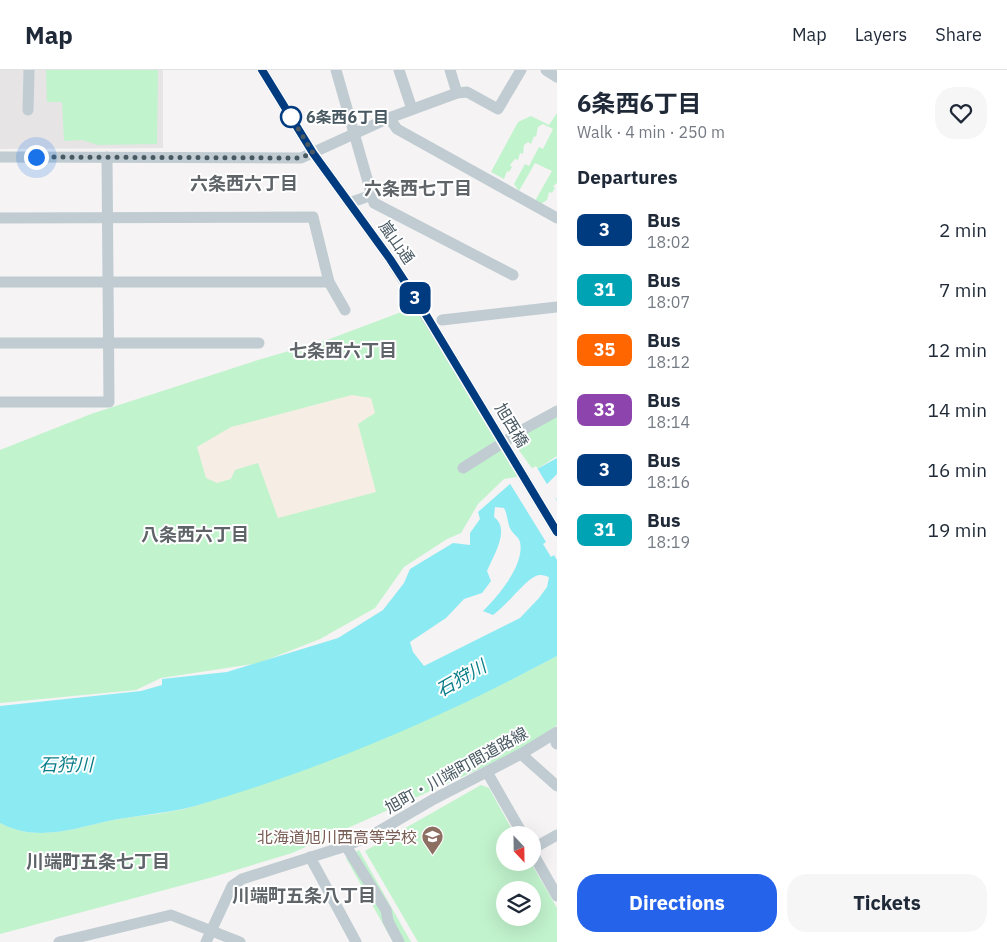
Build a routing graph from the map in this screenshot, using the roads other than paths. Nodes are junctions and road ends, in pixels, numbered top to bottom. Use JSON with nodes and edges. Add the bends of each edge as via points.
{"nodes":[{"id":1,"x":29,"y":70,"type":"edge"},
{"id":2,"x":262,"y":70,"type":"edge"},
{"id":3,"x":336,"y":70,"type":"edge"},
{"id":4,"x":399,"y":70,"type":"edge"},
{"id":5,"x":450,"y":70,"type":"edge"},
{"id":6,"x":521,"y":70,"type":"edge"},
{"id":7,"x":546,"y":70,"type":"edge"},
{"id":8,"x":557,"y":77,"type":"edge"},
{"id":9,"x":457,"y":93,"type":"junction"},
{"id":10,"x":412,"y":109,"type":"junction"},
{"id":11,"x":28,"y":110,"type":"dead end"},
{"id":12,"x":389,"y":118,"type":"junction"},
{"id":13,"x":354,"y":133,"type":"junction"},
{"id":14,"x":313,"y":153,"type":"junction"},
{"id":15,"x":0,"y":157,"type":"edge"},
{"id":16,"x":107,"y":157,"type":"junction"},
{"id":17,"x":372,"y":195,"type":"junction"},
{"id":18,"x":349,"y":203,"type":"junction"},
{"id":19,"x":0,"y":218,"type":"edge"},
{"id":20,"x":108,"y":218,"type":"junction"},
{"id":21,"x":557,"y":218,"type":"edge"},
{"id":22,"x":513,"y":275,"type":"dead end"},
{"id":23,"x":0,"y":282,"type":"edge"},
{"id":24,"x":108,"y":282,"type":"junction"},
{"id":25,"x":329,"y":282,"type":"junction"},
{"id":26,"x":557,"y":308,"type":"edge"},
{"id":27,"x":344,"y":310,"type":"dead end"},
{"id":28,"x":442,"y":320,"type":"dead end"},
{"id":29,"x":438,"y":334,"type":"joint"},
{"id":30,"x":0,"y":343,"type":"edge"},
{"id":31,"x":109,"y":343,"type":"junction"},
{"id":32,"x":259,"y":343,"type":"dead end"},
{"id":33,"x":0,"y":402,"type":"edge"},
{"id":34,"x":557,"y":411,"type":"edge"},
{"id":35,"x":463,"y":468,"type":"dead end"},
{"id":36,"x":557,"y":532,"type":"edge"},
{"id":37,"x":557,"y":739,"type":"edge"},
{"id":38,"x":521,"y":754,"type":"junction"},
{"id":39,"x":487,"y":772,"type":"junction"},
{"id":40,"x":557,"y":786,"type":"edge"},
{"id":41,"x":518,"y":826,"type":"edge"},
{"id":42,"x":557,"y":835,"type":"edge"},
{"id":43,"x":541,"y":845,"type":"edge"},
{"id":44,"x":346,"y":846,"type":"junction"},
{"id":45,"x":310,"y":857,"type":"junction"},
{"id":46,"x":541,"y":866,"type":"edge"},
{"id":47,"x":556,"y":891,"type":"edge"},
{"id":48,"x":211,"y":930,"type":"junction"},
{"id":49,"x":62,"y":942,"type":"edge"},
{"id":50,"x":206,"y":942,"type":"edge"},
{"id":51,"x":240,"y":942,"type":"edge"},
{"id":52,"x":356,"y":942,"type":"edge"},
{"id":53,"x":399,"y":942,"type":"edge"}],
"edges":[{"from":1,"to":11,"type":"street"},
{"from":2,"to":14,"type":"street","name":"嵐山通"},
{"from":3,"to":13,"type":"street"},
{"from":4,"to":10,"type":"street"},
{"from":5,"to":9,"type":"street"},
{"from":6,"to":9,"type":"street","via":[[498,109],[467,92]]},
{"from":7,"to":8,"type":"street"},
{"from":9,"to":10,"type":"street"},
{"from":10,"to":12,"type":"street"},
{"from":12,"to":13,"type":"street"},
{"from":12,"to":21,"type":"street","via":[[397,129]]},
{"from":13,"to":14,"type":"street"},
{"from":13,"to":17,"type":"street"},
{"from":14,"to":16,"type":"street","via":[[300,158]]},
{"from":14,"to":18,"type":"street","name":"嵐山通"},
{"from":15,"to":16,"type":"street"},
{"from":16,"to":20,"type":"street"},
{"from":17,"to":18,"type":"street"},
{"from":17,"to":22,"type":"street","via":[[374,203]]},
{"from":18,"to":29,"type":"street","name":"嵐山通"},
{"from":19,"to":20,"type":"street"},
{"from":20,"to":24,"type":"street"},
{"from":20,"to":25,"type":"street","via":[[313,217]]},
{"from":23,"to":24,"type":"street"},
{"from":24,"to":25,"type":"street"},
{"from":24,"to":31,"type":"street"},
{"from":25,"to":27,"type":"street"},
{"from":26,"to":28,"type":"street"},
{"from":29,"to":36,"type":"street","name":"旭西橋","bridge":true},
{"from":30,"to":31,"type":"street"},
{"from":31,"to":32,"type":"street"},
{"from":31,"to":33,"type":"street","via":[[110,402]]},
{"from":34,"to":35,"type":"street"},
{"from":37,"to":38,"type":"street","name":"旭町・川端町間道路線"},
{"from":38,"to":39,"type":"street","name":"旭町・川端町間道路線"},
{"from":38,"to":40,"type":"street"},
{"from":39,"to":41,"type":"street"},
{"from":39,"to":44,"type":"street","name":"旭町・川端町間道路線"},
{"from":42,"to":43,"type":"street"},
{"from":44,"to":45,"type":"street","name":"旭町・川端町間道路線"},
{"from":44,"to":53,"type":"street","via":[[386,910]]},
{"from":45,"to":48,"type":"street","name":"旭町・川端町間道路線","via":[[242,879],[232,886]]},
{"from":45,"to":52,"type":"street"},
{"from":46,"to":47,"type":"street"},
{"from":48,"to":49,"type":"street","via":[[171,915]]},
{"from":48,"to":50,"type":"street","name":"旭町・川端町間道路線"},
{"from":48,"to":51,"type":"street"}]}
